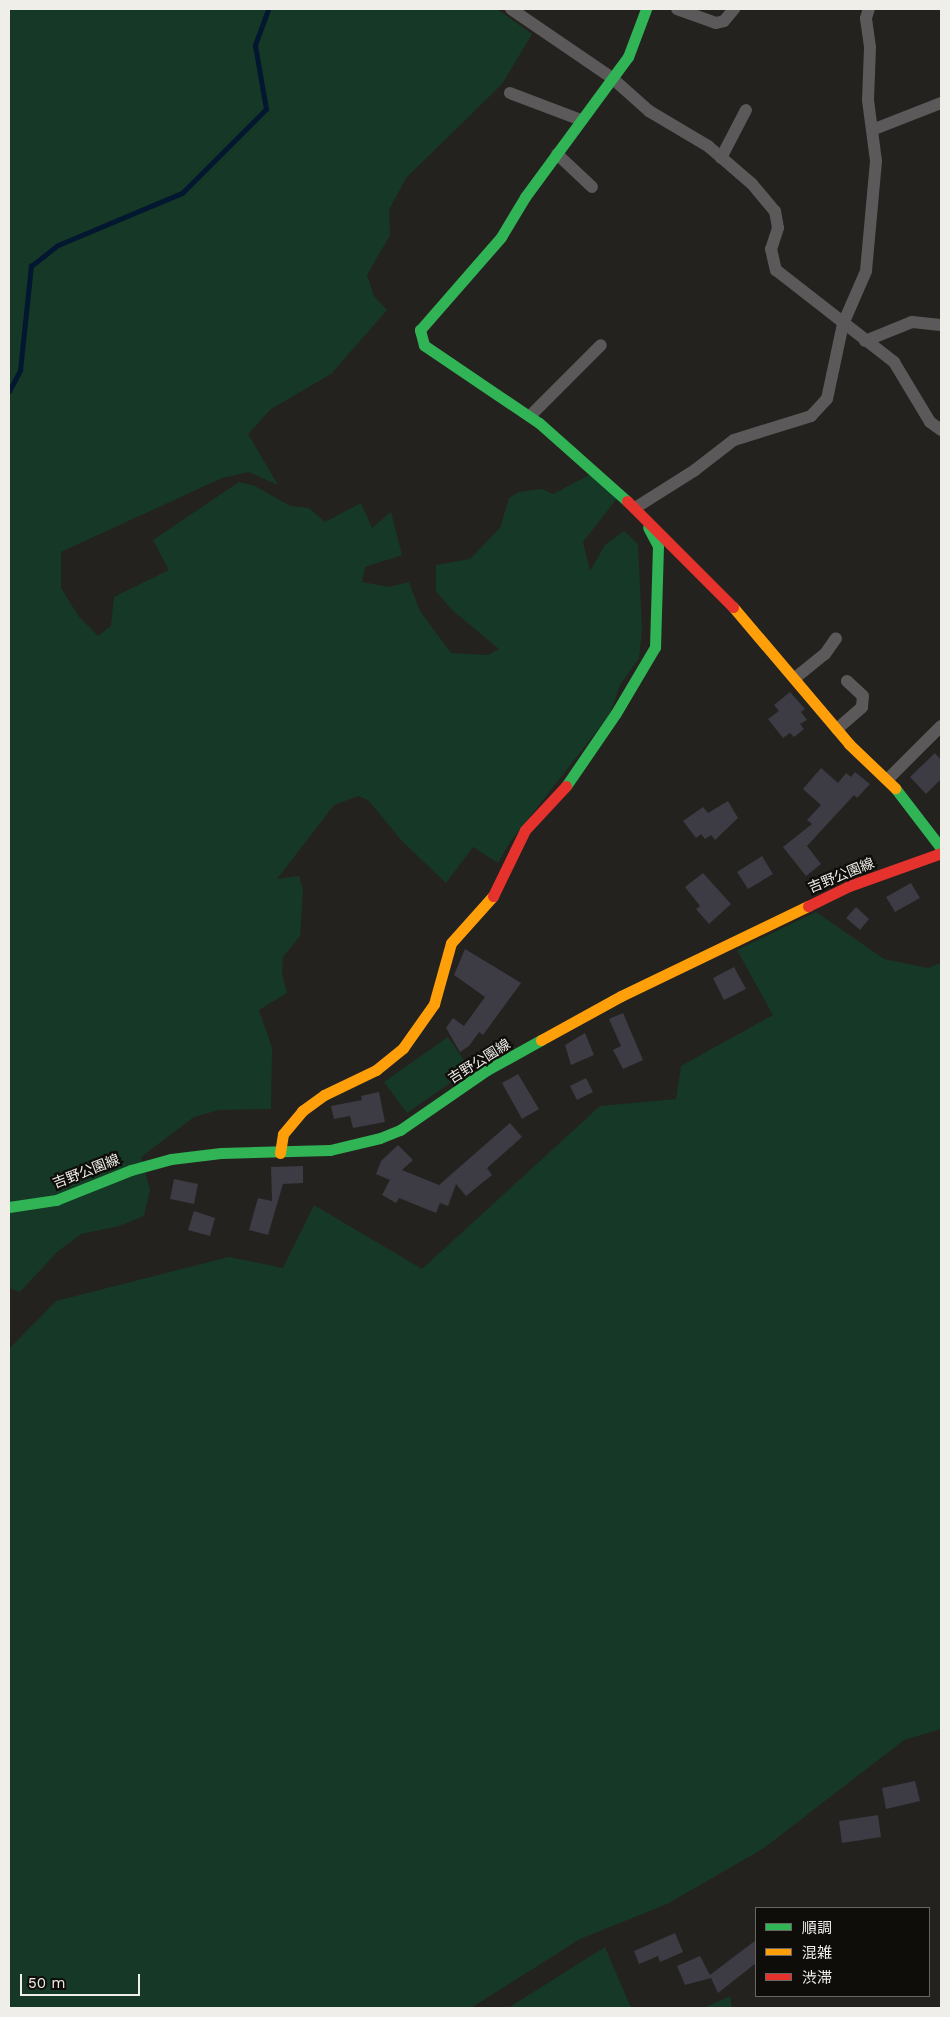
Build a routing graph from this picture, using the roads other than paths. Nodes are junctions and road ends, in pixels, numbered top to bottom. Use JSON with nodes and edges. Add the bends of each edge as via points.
{"nodes":[{"id":1,"x":511,"y":9,"type":"edge"},
{"id":2,"x":646,"y":9,"type":"edge"},
{"id":3,"x":678,"y":9,"type":"edge"},
{"id":4,"x":734,"y":9,"type":"edge"},
{"id":5,"x":869,"y":9,"type":"edge"},
{"id":6,"x":612,"y":78,"type":"junction"},
{"id":7,"x":510,"y":93,"type":"dead end"},
{"id":8,"x":941,"y":103,"type":"edge"},
{"id":9,"x":746,"y":110,"type":"dead end"},
{"id":10,"x":581,"y":120,"type":"junction"},
{"id":11,"x":872,"y":130,"type":"junction"},
{"id":12,"x":557,"y":154,"type":"junction"},
{"id":13,"x":722,"y":158,"type":"junction"},
{"id":14,"x":592,"y":187,"type":"dead end"},
{"id":15,"x":843,"y":324,"type":"junction"},
{"id":16,"x":941,"y":325,"type":"edge"},
{"id":17,"x":865,"y":340,"type":"junction"},
{"id":18,"x":601,"y":345,"type":"dead end"},
{"id":19,"x":530,"y":416,"type":"junction"},
{"id":20,"x":941,"y":430,"type":"edge"},
{"id":21,"x":639,"y":512,"type":"junction"},
{"id":22,"x":836,"y":638,"type":"dead end"},
{"id":23,"x":795,"y":678,"type":"junction"},
{"id":24,"x":847,"y":681,"type":"dead end"},
{"id":25,"x":941,"y":726,"type":"edge"},
{"id":26,"x":837,"y":729,"type":"junction"},
{"id":27,"x":888,"y":779,"type":"junction"},
{"id":28,"x":941,"y":848,"type":"edge"},
{"id":29,"x":941,"y":853,"type":"edge"},
{"id":30,"x":280,"y":1153,"type":"junction"},
{"id":31,"x":9,"y":1207,"type":"edge"}],
"edges":[{"from":1,"to":6,"type":"street"},
{"from":2,"to":6,"type":"street","via":[[628,57]]},
{"from":3,"to":4,"type":"street","via":[[716,23],[724,21]]},
{"from":5,"to":11,"type":"street","via":[[866,18],[870,48],[868,100]]},
{"from":6,"to":10,"type":"street"},
{"from":6,"to":13,"type":"street","via":[[648,111]]},
{"from":7,"to":10,"type":"street"},
{"from":8,"to":11,"type":"street"},
{"from":9,"to":13,"type":"street"},
{"from":10,"to":12,"type":"street"},
{"from":11,"to":15,"type":"street","via":[[876,161],[866,271]]},
{"from":12,"to":14,"type":"street"},
{"from":12,"to":19,"type":"street","via":[[501,237],[420,330],[424,344]]},
{"from":13,"to":15,"type":"street","via":[[775,210],[778,228],[771,249],[776,270]]},
{"from":15,"to":17,"type":"street"},
{"from":15,"to":21,"type":"street","via":[[827,399],[811,416],[734,440]]},
{"from":16,"to":17,"type":"street","via":[[912,322]]},
{"from":17,"to":20,"type":"street","via":[[894,362],[930,422]]},
{"from":18,"to":19,"type":"street"},
{"from":19,"to":21,"type":"street"},
{"from":21,"to":23,"type":"street","via":[[715,586]]},
{"from":21,"to":30,"type":"street","via":[[658,546],[655,647],[616,714],[565,787],[525,830],[498,890],[451,943],[434,1004],[403,1048],[376,1070],[324,1096],[302,1112],[282,1134]]},
{"from":22,"to":23,"type":"street","via":[[825,654]]},
{"from":23,"to":26,"type":"street"},
{"from":24,"to":26,"type":"street","via":[[862,696],[862,706]]},
{"from":25,"to":27,"type":"street"},
{"from":26,"to":27,"type":"street"},
{"from":27,"to":28,"type":"street"},
{"from":29,"to":30,"type":"street","name":"吉野公園線","via":[[849,886],[621,996],[487,1070],[400,1130],[359,1144]]},
{"from":30,"to":31,"type":"street","name":"吉野公園線","via":[[221,1152],[171,1159],[132,1170],[56,1200]]}]}
